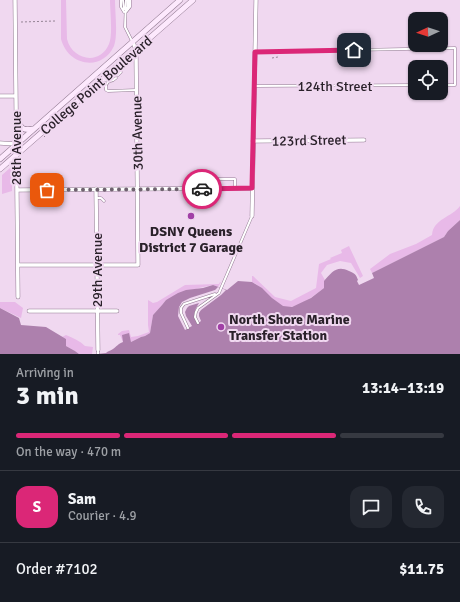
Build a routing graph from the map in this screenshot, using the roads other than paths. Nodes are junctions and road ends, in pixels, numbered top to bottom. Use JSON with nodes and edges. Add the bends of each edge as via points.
{"nodes":[{"id":1,"x":16,"y":0,"type":"edge"},
{"id":2,"x":126,"y":0,"type":"edge"},
{"id":3,"x":180,"y":0,"type":"edge"},
{"id":4,"x":193,"y":0,"type":"edge"},
{"id":5,"x":256,"y":0,"type":"edge"},
{"id":6,"x":125,"y":12,"type":"junction"},
{"id":7,"x":132,"y":42,"type":"junction"},
{"id":8,"x":136,"y":50,"type":"junction"},
{"id":9,"x":255,"y":52,"type":"junction"},
{"id":10,"x":119,"y":65,"type":"junction"},
{"id":11,"x":118,"y":76,"type":"dead end"},
{"id":12,"x":116,"y":78,"type":"dead end"},
{"id":13,"x":103,"y":79,"type":"junction"},
{"id":14,"x":109,"y":81,"type":"junction"},
{"id":15,"x":448,"y":85,"type":"edge"},
{"id":16,"x":254,"y":86,"type":"junction"},
{"id":17,"x":408,"y":86,"type":"edge"},
{"id":18,"x":136,"y":90,"type":"junction"},
{"id":19,"x":0,"y":96,"type":"edge"},
{"id":20,"x":16,"y":96,"type":"junction"},
{"id":21,"x":16,"y":118,"type":"junction"},
{"id":22,"x":33,"y":130,"type":"junction"},
{"id":23,"x":364,"y":140,"type":"dead end"},
{"id":24,"x":253,"y":141,"type":"junction"},
{"id":25,"x":0,"y":143,"type":"edge"},
{"id":26,"x":16,"y":144,"type":"junction"},
{"id":27,"x":17,"y":155,"type":"junction"},
{"id":28,"x":0,"y":159,"type":"edge"},
{"id":29,"x":0,"y":169,"type":"edge"},
{"id":30,"x":235,"y":188,"type":"junction"},
{"id":31,"x":252,"y":188,"type":"junction"},
{"id":32,"x":96,"y":189,"type":"junction"},
{"id":33,"x":138,"y":189,"type":"junction"},
{"id":34,"x":190,"y":189,"type":"junction"},
{"id":35,"x":17,"y":190,"type":"junction"},
{"id":36,"x":97,"y":198,"type":"junction"},
{"id":37,"x":104,"y":201,"type":"dead end"},
{"id":38,"x":252,"y":216,"type":"joint"},
{"id":39,"x":18,"y":265,"type":"junction"},
{"id":40,"x":97,"y":265,"type":"junction"},
{"id":41,"x":218,"y":293,"type":"junction"},
{"id":42,"x":18,"y":297,"type":"dead end"},
{"id":43,"x":29,"y":311,"type":"dead end"},
{"id":44,"x":97,"y":311,"type":"junction"},
{"id":45,"x":118,"y":311,"type":"dead end"},
{"id":46,"x":198,"y":323,"type":"dead end"},
{"id":47,"x":188,"y":328,"type":"dead end"},
{"id":48,"x":98,"y":352,"type":"edge"}],
"edges":[{"from":1,"to":20,"type":"street","name":"28th Avenue"},
{"from":2,"to":6,"type":"lane"},
{"from":2,"to":6,"type":"lane","via":[[121,7]]},
{"from":2,"to":6,"type":"lane","via":[[130,7]]},
{"from":3,"to":7,"type":"main road","name":"College Point Boulevard"},
{"from":4,"to":8,"type":"main road","name":"College Point Boulevard"},
{"from":5,"to":9,"type":"street"},
{"from":6,"to":7,"type":"lane","via":[[125,27]]},
{"from":7,"to":8,"type":"street"},
{"from":7,"to":22,"type":"main road","name":"College Point Boulevard"},
{"from":8,"to":10,"type":"main road","name":"College Point Boulevard"},
{"from":8,"to":18,"type":"street","name":"30th Avenue"},
{"from":9,"to":15,"type":"lane","via":[[455,48],[456,85]]},
{"from":9,"to":16,"type":"street"},
{"from":10,"to":11,"type":"lane","via":[[121,72]]},
{"from":10,"to":13,"type":"main road","name":"College Point Boulevard"},
{"from":12,"to":14,"type":"lane"},
{"from":13,"to":14,"type":"lane"},
{"from":13,"to":27,"type":"main road","name":"College Point Boulevard"},
{"from":14,"to":18,"type":"lane","via":[[106,85],[108,91]]},
{"from":16,"to":17,"type":"lane","name":"124th Street"},
{"from":16,"to":24,"type":"street"},
{"from":18,"to":33,"type":"street","name":"30th Avenue"},
{"from":19,"to":20,"type":"street"},
{"from":20,"to":21,"type":"street","name":"28th Avenue"},
{"from":21,"to":22,"type":"main road","via":[[21,127]]},
{"from":21,"to":26,"type":"street","name":"28th Avenue"},
{"from":22,"to":26,"type":"main road","name":"College Point Boulevard"},
{"from":23,"to":24,"type":"street","name":"123rd Street"},
{"from":24,"to":31,"type":"street"},
{"from":25,"to":26,"type":"street"},
{"from":26,"to":27,"type":"street","name":"28th Avenue"},
{"from":26,"to":28,"type":"main road","name":"College Point Boulevard"},
{"from":27,"to":29,"type":"main road","name":"College Point Boulevard"},
{"from":27,"to":35,"type":"street","name":"28th Avenue"},
{"from":30,"to":31,"type":"street"},
{"from":30,"to":34,"type":"street"},
{"from":30,"to":34,"type":"lane","via":[[235,178],[189,179]]},
{"from":31,"to":38,"type":"street"},
{"from":32,"to":33,"type":"street"},
{"from":32,"to":35,"type":"street"},
{"from":32,"to":36,"type":"street","name":"29th Avenue"},
{"from":33,"to":34,"type":"street"},
{"from":33,"to":40,"type":"street","name":"30th Avenue","via":[[138,265]]},
{"from":35,"to":39,"type":"street","name":"28th Avenue"},
{"from":36,"to":37,"type":"lane"},
{"from":36,"to":40,"type":"street","name":"29th Avenue"},
{"from":38,"to":41,"type":"lane"},
{"from":39,"to":40,"type":"street"},
{"from":39,"to":42,"type":"street","name":"28th Avenue"},
{"from":40,"to":44,"type":"street","name":"29th Avenue"},
{"from":41,"to":46,"type":"lane","via":[[198,308],[195,316]]},
{"from":41,"to":47,"type":"lane","via":[[184,304],[181,313]]},
{"from":43,"to":44,"type":"street"},
{"from":44,"to":45,"type":"street"},
{"from":44,"to":48,"type":"street","name":"29th Avenue"}]}
